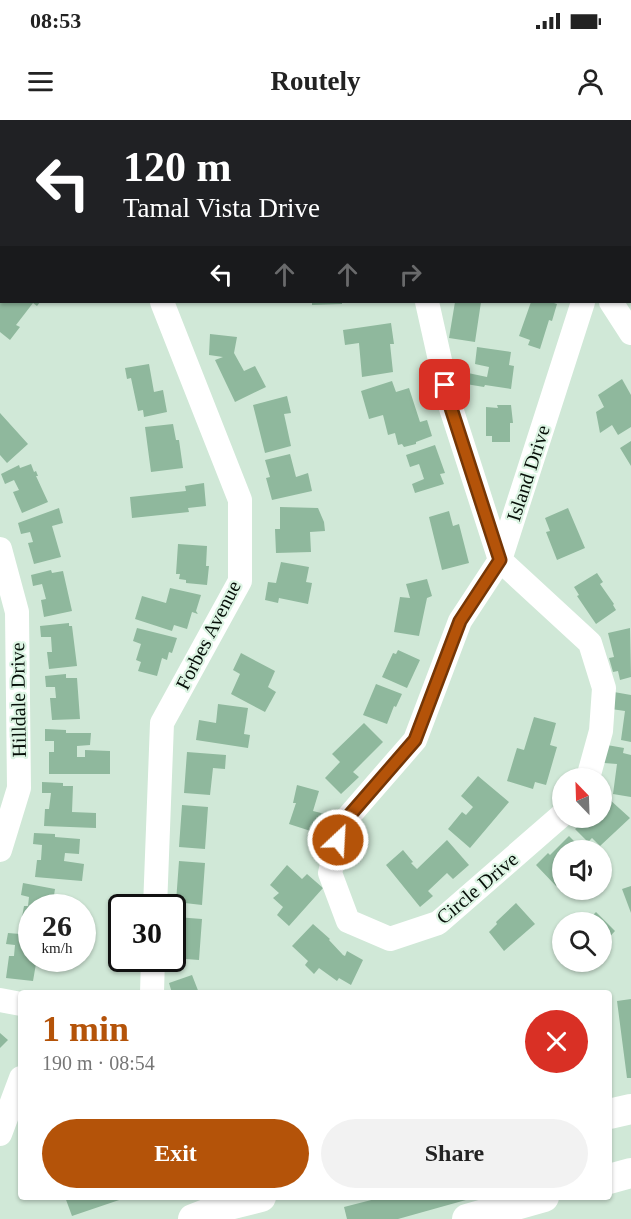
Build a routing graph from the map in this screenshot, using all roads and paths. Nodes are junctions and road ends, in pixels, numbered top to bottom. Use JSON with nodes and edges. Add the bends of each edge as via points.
{"nodes":[{"id":1,"x":162,"y":303,"type":"edge"},
{"id":2,"x":427,"y":303,"type":"edge"},
{"id":3,"x":583,"y":303,"type":"edge"},
{"id":4,"x":612,"y":303,"type":"edge"},
{"id":5,"x":631,"y":333,"type":"edge"},
{"id":6,"x":0,"y":549,"type":"edge"},
{"id":7,"x":500,"y":560,"type":"junction"},
{"id":8,"x":591,"y":768,"type":"edge"},
{"id":9,"x":552,"y":823,"type":"edge"},
{"id":10,"x":0,"y":850,"type":"edge"},
{"id":11,"x":156,"y":894,"type":"edge"},
{"id":12,"x":348,"y":921,"type":"joint"},
{"id":13,"x":152,"y":972,"type":"edge"},
{"id":14,"x":151,"y":990,"type":"edge"},
{"id":15,"x":0,"y":1000,"type":"edge"},
{"id":16,"x":18,"y":1003,"type":"edge"},
{"id":17,"x":18,"y":1085,"type":"edge"},
{"id":18,"x":631,"y":1109,"type":"edge"},
{"id":19,"x":612,"y":1113,"type":"edge"},
{"id":20,"x":0,"y":1134,"type":"edge"},
{"id":21,"x":631,"y":1173,"type":"edge"},
{"id":22,"x":612,"y":1178,"type":"edge"},
{"id":23,"x":534,"y":1200,"type":"edge"},
{"id":24,"x":227,"y":1201,"type":"edge"},
{"id":25,"x":193,"y":1219,"type":"edge"},
{"id":26,"x":467,"y":1219,"type":"edge"}],
"edges":[{"from":1,"to":11,"type":"street","name":"Forbes Avenue","via":[[240,500],[240,581],[162,723]]},
{"from":2,"to":7,"type":"street","via":[[450,405]]},
{"from":3,"to":7,"type":"street","name":"Island Drive"},
{"from":4,"to":5,"type":"street"},
{"from":6,"to":10,"type":"street","name":"Hilldale Drive","via":[[17,612],[19,788]]},
{"from":7,"to":8,"type":"street","via":[[590,643],[604,688],[601,731]]},
{"from":7,"to":12,"type":"street","name":"Island Drive","via":[[460,621],[415,740],[342,824],[330,873]]},
{"from":9,"to":12,"type":"street","name":"Circle Drive","via":[[438,923],[390,939]]},
{"from":13,"to":14,"type":"street"},
{"from":15,"to":16,"type":"street"},
{"from":17,"to":20,"type":"street"},
{"from":18,"to":19,"type":"main road"},
{"from":21,"to":22,"type":"main road"},
{"from":23,"to":26,"type":"main road"},
{"from":24,"to":25,"type":"main road"}]}
